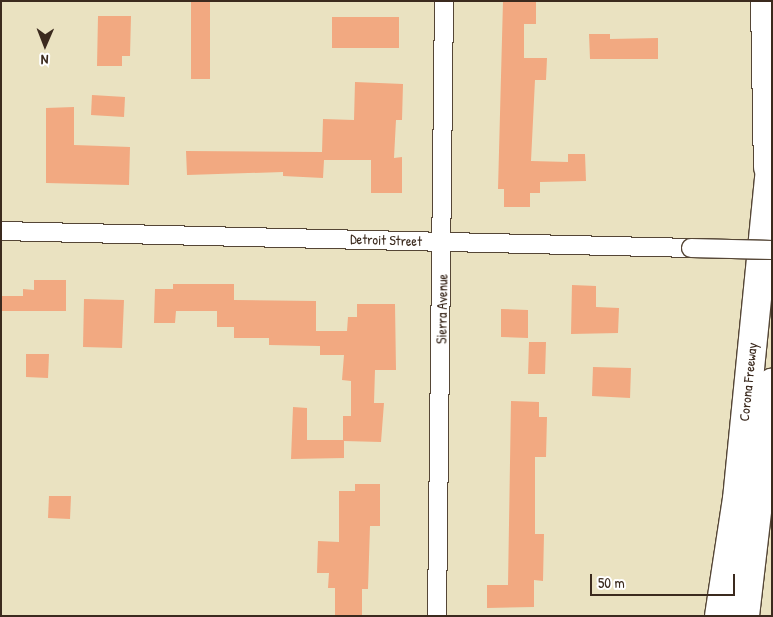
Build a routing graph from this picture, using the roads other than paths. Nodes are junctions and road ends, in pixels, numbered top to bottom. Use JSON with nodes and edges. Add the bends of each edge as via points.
{"nodes":[{"id":1,"x":444,"y":1,"type":"edge"},
{"id":2,"x":765,"y":1,"type":"edge"},
{"id":3,"x":772,"y":148,"type":"edge"},
{"id":4,"x":768,"y":185,"type":"junction"},
{"id":5,"x":1,"y":231,"type":"edge"},
{"id":6,"x":443,"y":242,"type":"junction"},
{"id":7,"x":772,"y":250,"type":"edge"},
{"id":8,"x":772,"y":382,"type":"edge"},
{"id":9,"x":437,"y":616,"type":"edge"},
{"id":10,"x":719,"y":616,"type":"edge"},
{"id":11,"x":745,"y":616,"type":"edge"}],
"edges":[{"from":1,"to":6,"type":"street","name":"Sierra Avenue"},
{"from":2,"to":4,"type":"highway"},
{"from":3,"to":4,"type":"highway","name":"Corona Freeway"},
{"from":4,"to":10,"type":"highway","name":"Corona Freeway","via":[[736,499]]},
{"from":5,"to":6,"type":"street","name":"Detroit Street"},
{"from":6,"to":7,"type":"street","name":"Detroit Street","bridge":true},
{"from":6,"to":9,"type":"street","name":"Sierra Avenue"},
{"from":8,"to":11,"type":"highway"}]}
